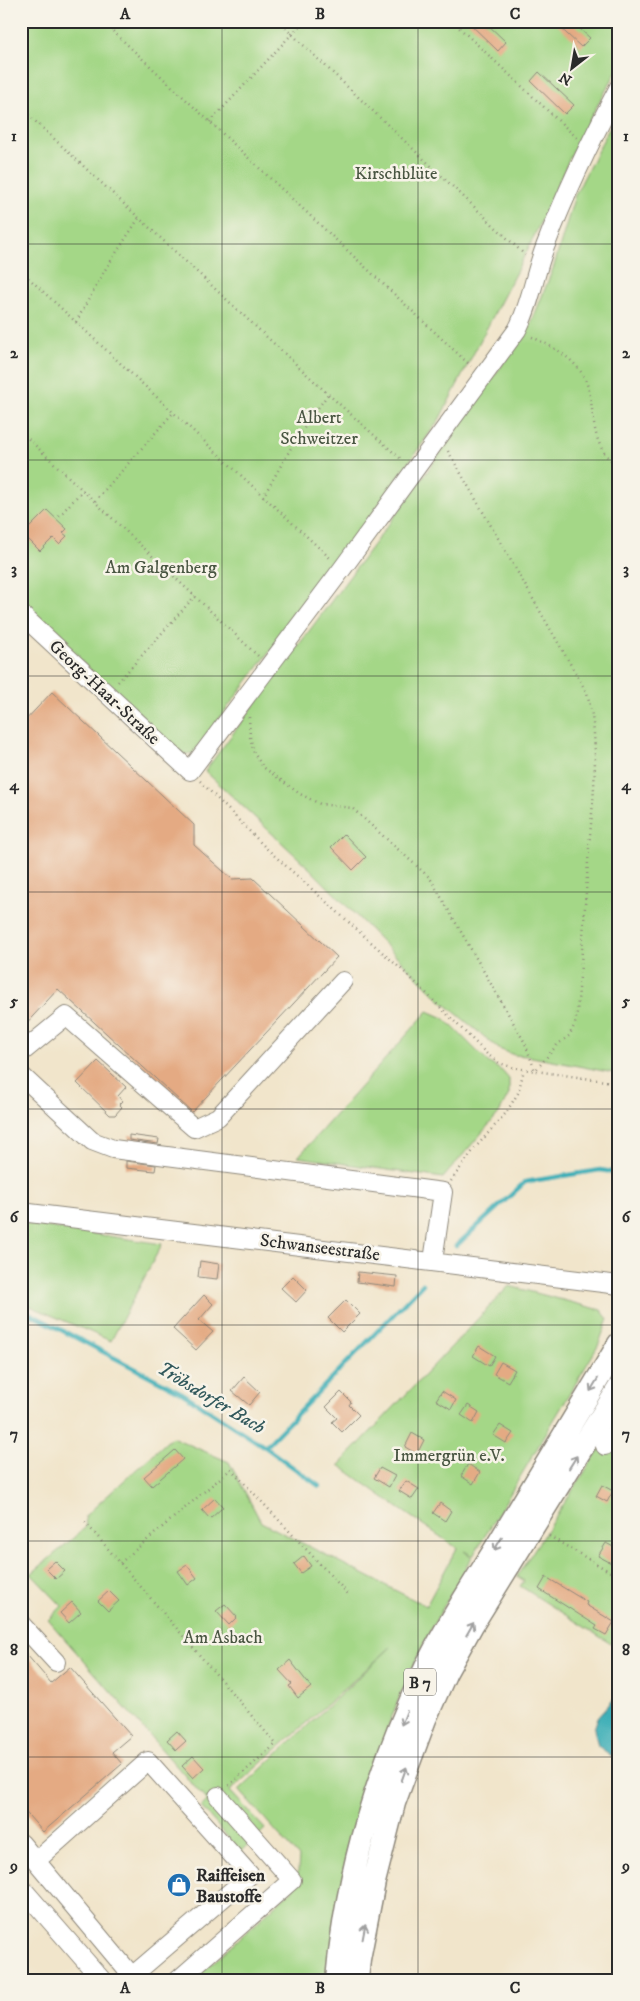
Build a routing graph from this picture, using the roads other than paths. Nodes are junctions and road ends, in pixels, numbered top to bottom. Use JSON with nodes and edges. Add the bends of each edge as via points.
{"nodes":[{"id":1,"x":619,"y":87,"type":"edge"},
{"id":2,"x":21,"y":614,"type":"edge"},
{"id":3,"x":343,"y":981,"type":"dead end"},
{"id":4,"x":21,"y":1053,"type":"edge"},
{"id":5,"x":21,"y":1075,"type":"edge"},
{"id":6,"x":21,"y":1212,"type":"edge"},
{"id":7,"x":433,"y":1261,"type":"junction"},
{"id":8,"x":619,"y":1285,"type":"edge"},
{"id":9,"x":619,"y":1344,"type":"edge"},
{"id":10,"x":619,"y":1388,"type":"edge"},
{"id":11,"x":619,"y":1426,"type":"edge"},
{"id":12,"x":605,"y":1446,"type":"dead end"},
{"id":13,"x":21,"y":1624,"type":"edge"},
{"id":14,"x":56,"y":1662,"type":"dead end"},
{"id":15,"x":218,"y":1796,"type":"road end"},
{"id":16,"x":21,"y":1843,"type":"edge"},
{"id":17,"x":36,"y":1861,"type":"junction"},
{"id":18,"x":21,"y":1887,"type":"edge"},
{"id":19,"x":97,"y":1977,"type":"edge"},
{"id":20,"x":178,"y":1980,"type":"edge"},
{"id":21,"x":337,"y":1980,"type":"edge"},
{"id":22,"x":357,"y":1980,"type":"edge"}],
"edges":[{"from":1,"to":2,"type":"street","name":"Georg-Haar-Straße","via":[[556,218],[537,266],[526,312],[517,330],[190,771]]},
{"from":3,"to":4,"type":"street","via":[[218,1117],[194,1128],[66,1016]]},
{"from":5,"to":7,"type":"street","via":[[92,1141],[113,1149],[443,1192]]},
{"from":6,"to":7,"type":"street","name":"Schwanseestraße"},
{"from":7,"to":8,"type":"street","name":"Schwanseestraße"},
{"from":9,"to":21,"type":"main road","number":"B 7","one_way":true,"via":[[455,1616],[428,1663],[405,1714],[372,1800],[352,1877]]},
{"from":22,"to":10,"type":"main road","number":"B 7","one_way":true,"via":[[374,1882],[394,1803],[425,1719],[472,1625]]},
{"from":11,"to":12,"type":"street"},
{"from":13,"to":14,"type":"street"},
{"from":15,"to":20,"type":"street","via":[[292,1880]]},
{"from":16,"to":17,"type":"street"},
{"from":17,"to":17,"type":"street","via":[[132,1976],[250,1875],[148,1761]]},
{"from":18,"to":19,"type":"street"}]}
